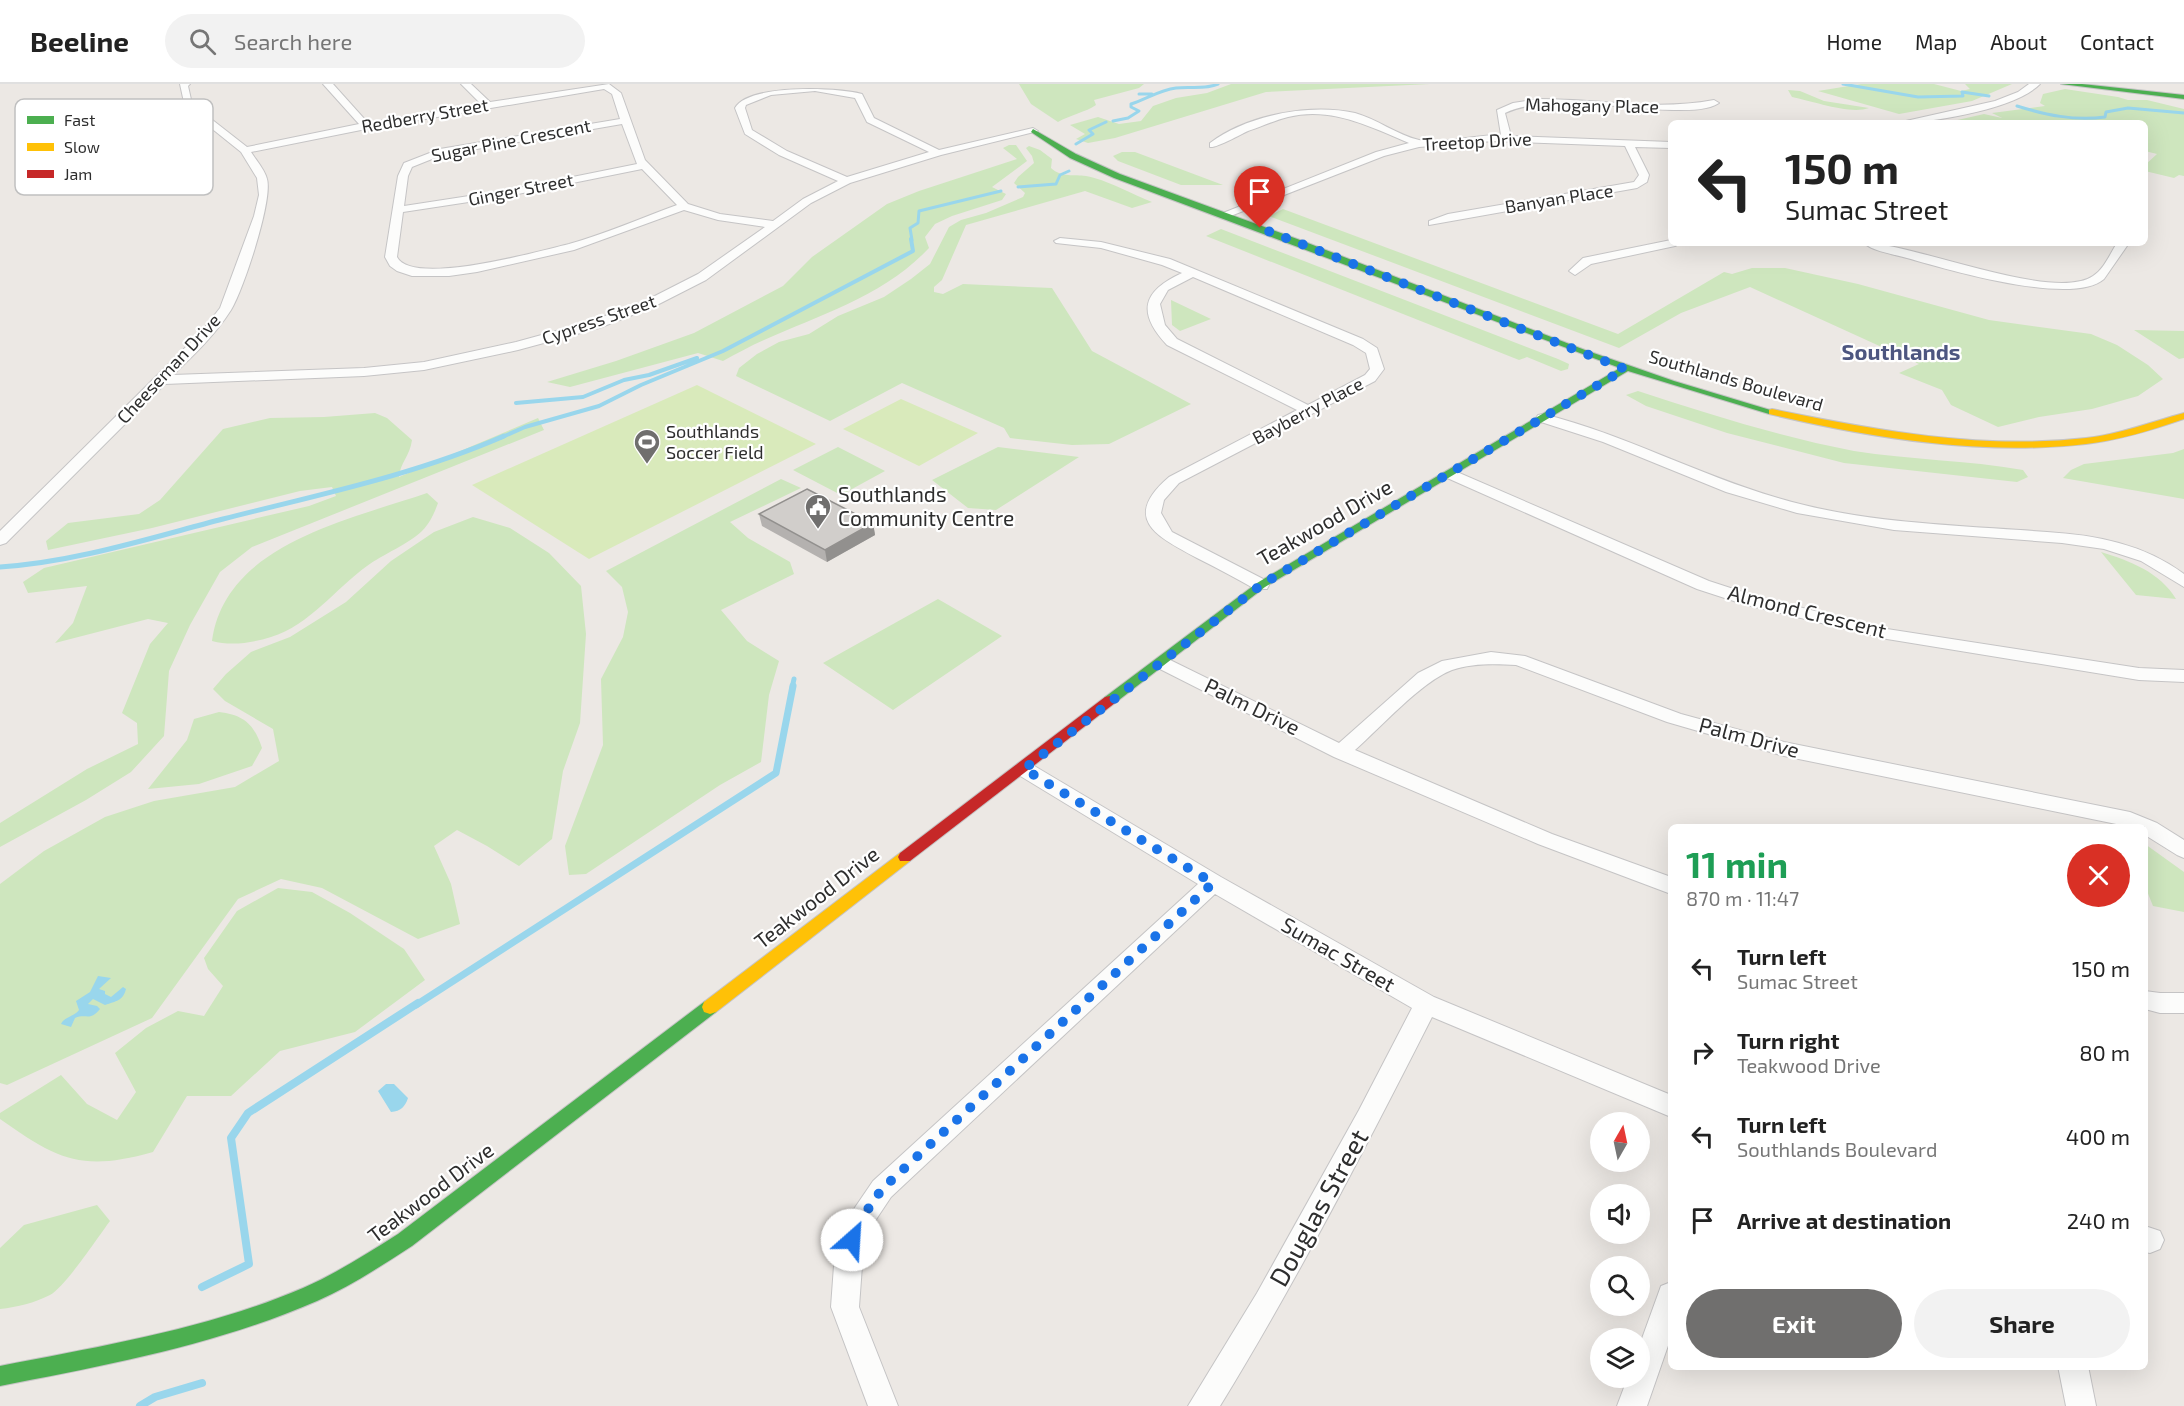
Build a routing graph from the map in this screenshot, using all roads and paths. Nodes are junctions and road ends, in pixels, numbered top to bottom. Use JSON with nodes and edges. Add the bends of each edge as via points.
{"nodes":[{"id":1,"x":185,"y":84,"type":"edge"},
{"id":2,"x":328,"y":84,"type":"edge"},
{"id":3,"x":466,"y":84,"type":"edge"},
{"id":4,"x":2035,"y":84,"type":"edge"},
{"id":5,"x":2064,"y":84,"type":"edge"},
{"id":6,"x":604,"y":85,"type":"edge"},
{"id":7,"x":2184,"y":97,"type":"edge"},
{"id":8,"x":186,"y":99,"type":"edge"},
{"id":9,"x":1714,"y":103,"type":"dead end"},
{"id":10,"x":487,"y":105,"type":"junction"},
{"id":11,"x":1916,"y":120,"type":"edge"},
{"id":12,"x":624,"y":121,"type":"junction"},
{"id":13,"x":213,"y":125,"type":"edge"},
{"id":14,"x":366,"y":126,"type":"junction"},
{"id":15,"x":1033,"y":131,"type":"joint"},
{"id":16,"x":1507,"y":138,"type":"junction"},
{"id":17,"x":1628,"y":143,"type":"junction"},
{"id":18,"x":1419,"y":144,"type":"junction"},
{"id":19,"x":1214,"y":145,"type":"dead end"},
{"id":20,"x":1668,"y":145,"type":"edge"},
{"id":21,"x":245,"y":150,"type":"junction"},
{"id":22,"x":938,"y":153,"type":"junction"},
{"id":23,"x":643,"y":166,"type":"junction"},
{"id":24,"x":846,"y":181,"type":"junction"},
{"id":25,"x":684,"y":206,"type":"junction"},
{"id":26,"x":398,"y":210,"type":"junction"},
{"id":27,"x":1224,"y":216,"type":"junction"},
{"id":28,"x":1433,"y":223,"type":"dead end"},
{"id":29,"x":774,"y":225,"type":"junction"},
{"id":30,"x":1060,"y":241,"type":"dead end"},
{"id":31,"x":1668,"y":244,"type":"edge"},
{"id":32,"x":1882,"y":246,"type":"edge"},
{"id":33,"x":2121,"y":246,"type":"edge"},
{"id":34,"x":1575,"y":271,"type":"dead end"},
{"id":35,"x":1194,"y":272,"type":"junction"},
{"id":36,"x":1625,"y":369,"type":"junction"},
{"id":37,"x":162,"y":380,"type":"junction"},
{"id":38,"x":1309,"y":411,"type":"junction"},
{"id":39,"x":2184,"y":416,"type":"edge"},
{"id":40,"x":1543,"y":418,"type":"junction"},
{"id":41,"x":1450,"y":474,"type":"junction"},
{"id":42,"x":0,"y":540,"type":"edge"},
{"id":43,"x":2184,"y":582,"type":"edge"},
{"id":44,"x":1261,"y":585,"type":"junction"},
{"id":45,"x":1162,"y":663,"type":"junction"},
{"id":46,"x":2184,"y":676,"type":"edge"},
{"id":47,"x":1341,"y":752,"type":"junction"},
{"id":48,"x":1024,"y":769,"type":"junction"},
{"id":49,"x":2140,"y":824,"type":"edge"},
{"id":50,"x":2148,"y":827,"type":"edge"},
{"id":51,"x":2184,"y":850,"type":"edge"},
{"id":52,"x":1213,"y":883,"type":"junction"},
{"id":53,"x":1668,"y":885,"type":"edge"},
{"id":54,"x":2148,"y":1001,"type":"edge"},
{"id":55,"x":2184,"y":1003,"type":"edge"},
{"id":56,"x":1426,"y":1004,"type":"junction"},
{"id":57,"x":1668,"y":1105,"type":"edge"},
{"id":58,"x":1668,"y":1304,"type":"edge"},
{"id":59,"x":2074,"y":1370,"type":"edge"},
{"id":60,"x":0,"y":1376,"type":"edge"},
{"id":61,"x":883,"y":1406,"type":"edge"},
{"id":62,"x":1203,"y":1406,"type":"edge"},
{"id":63,"x":1632,"y":1406,"type":"edge"},
{"id":64,"x":2081,"y":1406,"type":"edge"}],
"edges":[{"from":1,"to":8,"type":"street","name":"Cheeseman Drive"},
{"from":2,"to":14,"type":"street"},
{"from":3,"to":10,"type":"street"},
{"from":4,"to":11,"type":"street","via":[[1998,103]]},
{"from":5,"to":7,"type":"street"},
{"from":6,"to":10,"type":"street","name":"Redberry Street"},
{"from":6,"to":12,"type":"street","via":[[616,93]]},
{"from":9,"to":16,"type":"street","name":"Mahogany Place","via":[[1686,107],[1519,104],[1500,112]]},
{"from":10,"to":14,"type":"street","name":"Redberry Street"},
{"from":12,"to":23,"type":"street"},
{"from":12,"to":26,"type":"street","name":"Sugar Pine Crescent","via":[[460,148],[418,159],[408,165],[403,176]]},
{"from":13,"to":21,"type":"street","name":"Cheeseman Drive"},
{"from":14,"to":21,"type":"street","name":"Redberry Street"},
{"from":15,"to":22,"type":"street","name":"Cypress Street"},
{"from":15,"to":27,"type":"street","name":"Southlands Boulevard","via":[[1096,167]]},
{"from":16,"to":17,"type":"street","name":"Treetop Drive"},
{"from":16,"to":18,"type":"street","name":"Treetop Drive"},
{"from":17,"to":20,"type":"street","name":"Treetop Drive"},
{"from":17,"to":28,"type":"street","name":"Banyan Place","via":[[1644,175],[1637,185],[1448,217]]},
{"from":18,"to":19,"type":"street","via":[[1354,116],[1315,111],[1287,114],[1226,136]]},
{"from":18,"to":27,"type":"street","name":"Treetop Drive","via":[[1380,154]]},
{"from":21,"to":37,"type":"street","name":"Cheeseman Drive","via":[[262,178],[264,195],[256,225],[226,308],[207,334]]},
{"from":22,"to":24,"type":"street","name":"Cypress Street"},
{"from":22,"to":24,"type":"street","via":[[870,120],[858,96],[843,91],[780,90],[742,103],[748,132],[783,153]]},
{"from":23,"to":25,"type":"street"},
{"from":23,"to":26,"type":"street","name":"Ginger Street"},
{"from":24,"to":29,"type":"street","name":"Cypress Street","via":[[807,201]]},
{"from":25,"to":26,"type":"street","name":"Sugar Pine Crescent","via":[[574,246],[437,273],[411,272],[394,263],[391,257]]},
{"from":25,"to":29,"type":"street","via":[[718,217]]},
{"from":27,"to":36,"type":"street","name":"Southlands Boulevard"},
{"from":29,"to":37,"type":"street","name":"Cypress Street","via":[[731,258],[666,297],[594,325],[518,346],[442,363],[364,372]]},
{"from":30,"to":35,"type":"street","name":"Bayberry Place","via":[[1081,241],[1134,253]]},
{"from":31,"to":34,"type":"street","via":[[1582,262]]},
{"from":32,"to":33,"type":"street","via":[[2030,283],[2057,286],[2081,285],[2096,279]]},
{"from":35,"to":38,"type":"street","via":[[1157,293],[1154,313],[1161,332],[1172,342]]},
{"from":35,"to":38,"type":"street","name":"Bayberry Place","via":[[1372,351],[1377,369],[1370,378]]},
{"from":36,"to":39,"type":"street","name":"Southlands Boulevard","via":[[1763,411],[1920,439],[2064,442],[2141,430]]},
{"from":36,"to":40,"type":"street","name":"Teakwood Drive"},
{"from":37,"to":42,"type":"street","name":"Cheeseman Drive"},
{"from":38,"to":44,"type":"street","name":"Bayberry Place","via":[[1174,480],[1162,490],[1152,509],[1157,526],[1166,535]]},
{"from":40,"to":41,"type":"street","name":"Teakwood Drive"},
{"from":40,"to":43,"type":"street","via":[[1605,438],[1731,489],[1798,509],[1954,531],[2079,538],[2141,555]]},
{"from":41,"to":44,"type":"street","name":"Teakwood Drive"},
{"from":41,"to":46,"type":"street","name":"Almond Crescent","via":[[1694,581],[1749,600],[1887,634],[2139,674]]},
{"from":44,"to":45,"type":"street","name":"Teakwood Drive"},
{"from":45,"to":47,"type":"street","name":"Palm Drive"},
{"from":45,"to":48,"type":"street","name":"Teakwood Drive"},
{"from":47,"to":49,"type":"street","name":"Palm Drive","via":[[1425,677],[1448,665],[1491,658],[1519,660],[1674,718],[1784,749],[2123,817]]},
{"from":47,"to":53,"type":"street","name":"Palm Drive","via":[[1545,839]]},
{"from":48,"to":52,"type":"street","name":"Sumac Street"},
{"from":48,"to":60,"type":"street","name":"Teakwood Drive","via":[[358,1272],[240,1322],[165,1343]]},
{"from":50,"to":51,"type":"street","name":"Palm Drive"},
{"from":52,"to":56,"type":"street","name":"Sumac Street"},
{"from":52,"to":61,"type":"street","via":[[882,1189],[855,1228],[845,1307]]},
{"from":54,"to":55,"type":"street"},
{"from":56,"to":57,"type":"street","name":"Sumac Street"},
{"from":56,"to":62,"type":"street","name":"Douglas Street","via":[[1267,1303]]},
{"from":58,"to":63,"type":"street"},
{"from":59,"to":64,"type":"street"}]}
